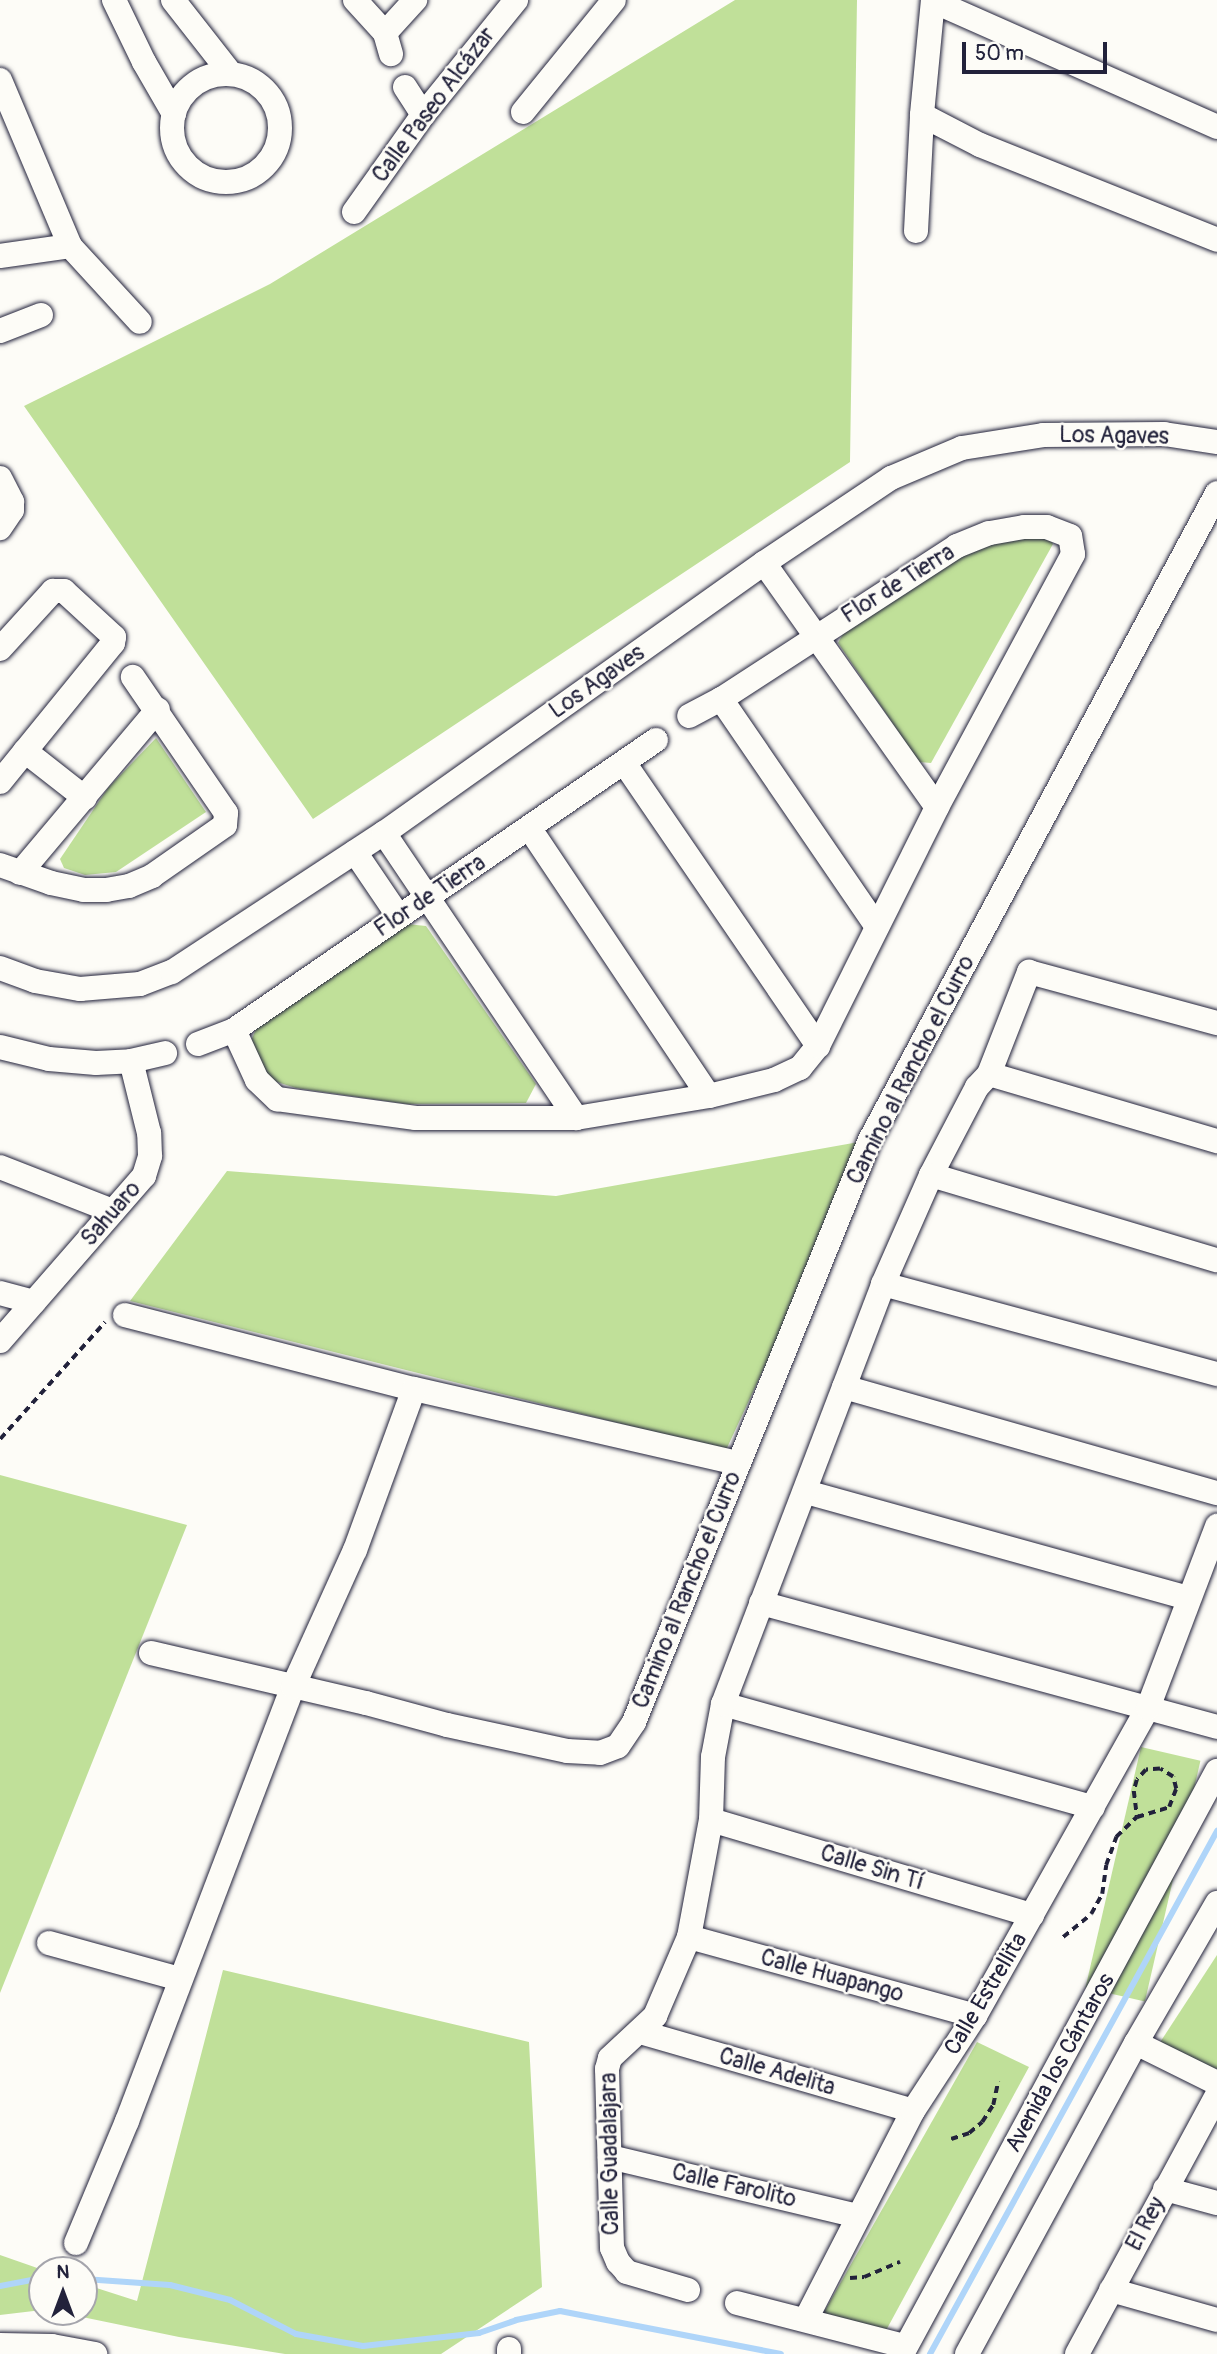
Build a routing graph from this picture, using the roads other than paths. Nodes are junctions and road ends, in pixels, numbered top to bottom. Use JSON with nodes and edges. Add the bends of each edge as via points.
{"nodes":[{"id":1,"x":114,"y":0,"type":"edge"},
{"id":2,"x":173,"y":0,"type":"edge"},
{"id":3,"x":355,"y":0,"type":"edge"},
{"id":4,"x":415,"y":0,"type":"edge"},
{"id":5,"x":516,"y":0,"type":"edge"},
{"id":6,"x":611,"y":1,"type":"edge"},
{"id":7,"x":933,"y":1,"type":"edge"},
{"id":8,"x":231,"y":74,"type":"junction"},
{"id":9,"x":405,"y":87,"type":"dead end"},
{"id":10,"x":2,"y":90,"type":"edge"},
{"id":11,"x":523,"y":112,"type":"dead end"},
{"id":12,"x":174,"y":114,"type":"junction"},
{"id":13,"x":922,"y":115,"type":"junction"},
{"id":14,"x":423,"y":116,"type":"junction"},
{"id":15,"x":1217,"y":127,"type":"edge"},
{"id":16,"x":355,"y":212,"type":"dead end"},
{"id":17,"x":916,"y":231,"type":"dead end"},
{"id":18,"x":1217,"y":240,"type":"edge"},
{"id":19,"x":70,"y":246,"type":"junction"},
{"id":20,"x":0,"y":257,"type":"edge"},
{"id":21,"x":41,"y":315,"type":"dead end"},
{"id":22,"x":140,"y":322,"type":"dead end"},
{"id":23,"x":0,"y":331,"type":"edge"},
{"id":24,"x":1217,"y":442,"type":"edge"},
{"id":25,"x":4,"y":484,"type":"edge"},
{"id":26,"x":1217,"y":493,"type":"edge"},
{"id":27,"x":0,"y":528,"type":"edge"},
{"id":28,"x":764,"y":564,"type":"junction"},
{"id":29,"x":814,"y":636,"type":"junction"},
{"id":30,"x":0,"y":649,"type":"edge"},
{"id":31,"x":133,"y":677,"type":"dead end"},
{"id":32,"x":721,"y":699,"type":"junction"},
{"id":33,"x":158,"y":709,"type":"junction"},
{"id":34,"x":689,"y":716,"type":"dead end"},
{"id":35,"x":656,"y":740,"type":"dead end"},
{"id":36,"x":25,"y":751,"type":"junction"},
{"id":37,"x":625,"y":764,"type":"junction"},
{"id":38,"x":0,"y":782,"type":"edge"},
{"id":39,"x":85,"y":798,"type":"junction"},
{"id":40,"x":937,"y":807,"type":"junction"},
{"id":41,"x":530,"y":829,"type":"junction"},
{"id":42,"x":384,"y":833,"type":"junction"},
{"id":43,"x":355,"y":852,"type":"junction"},
{"id":44,"x":10,"y":869,"type":"edge"},
{"id":45,"x":429,"y":897,"type":"junction"},
{"id":46,"x":399,"y":917,"type":"junction"},
{"id":47,"x":877,"y":926,"type":"junction"},
{"id":48,"x":0,"y":968,"type":"edge"},
{"id":49,"x":1217,"y":1023,"type":"edge"},
{"id":50,"x":234,"y":1030,"type":"junction"},
{"id":51,"x":198,"y":1044,"type":"dead end"},
{"id":52,"x":818,"y":1046,"type":"junction"},
{"id":53,"x":0,"y":1047,"type":"edge"},
{"id":54,"x":165,"y":1053,"type":"dead end"},
{"id":55,"x":131,"y":1061,"type":"junction"},
{"id":56,"x":989,"y":1074,"type":"junction"},
{"id":57,"x":709,"y":1096,"type":"junction"},
{"id":58,"x":576,"y":1118,"type":"junction"},
{"id":59,"x":1217,"y":1141,"type":"edge"},
{"id":60,"x":0,"y":1167,"type":"edge"},
{"id":61,"x":931,"y":1175,"type":"junction"},
{"id":62,"x":113,"y":1211,"type":"junction"},
{"id":63,"x":1217,"y":1260,"type":"edge"},
{"id":64,"x":884,"y":1284,"type":"junction"},
{"id":65,"x":0,"y":1293,"type":"edge"},
{"id":66,"x":34,"y":1303,"type":"junction"},
{"id":67,"x":125,"y":1315,"type":"road end"},
{"id":68,"x":0,"y":1341,"type":"edge"},
{"id":69,"x":1217,"y":1374,"type":"edge"},
{"id":70,"x":844,"y":1387,"type":"junction"},
{"id":71,"x":414,"y":1389,"type":"junction"},
{"id":72,"x":738,"y":1463,"type":"junction"},
{"id":73,"x":806,"y":1492,"type":"junction"},
{"id":74,"x":1217,"y":1493,"type":"edge"},
{"id":75,"x":1217,"y":1526,"type":"edge"},
{"id":76,"x":1188,"y":1598,"type":"junction"},
{"id":77,"x":761,"y":1603,"type":"junction"},
{"id":78,"x":150,"y":1653,"type":"dead end"},
{"id":79,"x":293,"y":1687,"type":"junction"},
{"id":80,"x":723,"y":1704,"type":"junction"},
{"id":81,"x":1148,"y":1708,"type":"junction"},
{"id":82,"x":1217,"y":1727,"type":"edge"},
{"id":83,"x":1217,"y":1771,"type":"edge"},
{"id":84,"x":1093,"y":1807,"type":"junction"},
{"id":85,"x":711,"y":1820,"type":"junction"},
{"id":86,"x":1217,"y":1902,"type":"edge"},
{"id":87,"x":1032,"y":1915,"type":"junction"},
{"id":88,"x":689,"y":1937,"type":"junction"},
{"id":89,"x":49,"y":1943,"type":"dead end"},
{"id":90,"x":180,"y":1979,"type":"junction"},
{"id":91,"x":975,"y":2016,"type":"junction"},
{"id":92,"x":640,"y":2032,"type":"junction"},
{"id":93,"x":1136,"y":2043,"type":"junction"},
{"id":94,"x":1217,"y":2083,"type":"edge"},
{"id":95,"x":1217,"y":2095,"type":"edge"},
{"id":96,"x":913,"y":2111,"type":"junction"},
{"id":97,"x":610,"y":2157,"type":"junction"},
{"id":98,"x":1165,"y":2189,"type":"junction"},
{"id":99,"x":1217,"y":2203,"type":"edge"},
{"id":100,"x":857,"y":2216,"type":"junction"},
{"id":101,"x":76,"y":2243,"type":"dead end"},
{"id":102,"x":688,"y":2290,"type":"dead end"},
{"id":103,"x":1111,"y":2290,"type":"junction"},
{"id":104,"x":737,"y":2303,"type":"dead end"},
{"id":105,"x":806,"y":2319,"type":"junction"},
{"id":106,"x":1217,"y":2320,"type":"edge"},
{"id":107,"x":0,"y":2345,"type":"edge"},
{"id":108,"x":903,"y":2350,"type":"edge"},
{"id":109,"x":95,"y":2354,"type":"edge"},
{"id":110,"x":967,"y":2354,"type":"edge"},
{"id":111,"x":1077,"y":2354,"type":"edge"}],
"edges":[{"from":1,"to":12,"type":"street"},
{"from":2,"to":8,"type":"street"},
{"from":3,"to":4,"type":"street","via":[[388,44]]},
{"from":5,"to":14,"type":"street","name":"Calle Paseo Alcázar"},
{"from":6,"to":11,"type":"street"},
{"from":7,"to":13,"type":"street"},
{"from":7,"to":15,"type":"street"},
{"from":8,"to":12,"type":"street","via":[[206,78],[186,92]]},
{"from":8,"to":12,"type":"street","via":[[255,82],[271,97],[280,117],[280,138],[272,159],[256,174],[236,181],[214,181],[194,172],[179,156],[172,135]]},
{"from":9,"to":14,"type":"street"},
{"from":10,"to":19,"type":"street"},
{"from":13,"to":17,"type":"street"},
{"from":13,"to":18,"type":"street","via":[[980,145]]},
{"from":14,"to":16,"type":"street","name":"Calle Paseo Alcázar"},
{"from":19,"to":20,"type":"street"},
{"from":19,"to":22,"type":"street"},
{"from":21,"to":23,"type":"street"},
{"from":24,"to":28,"type":"street","name":"Los Agaves","via":[[1164,434],[1043,435],[962,448],[891,478]]},
{"from":25,"to":27,"type":"street","via":[[12,510]]},
{"from":26,"to":72,"type":"street","name":"Camino al Rancho el Curro","via":[[870,1140]]},
{"from":28,"to":29,"type":"street"},
{"from":28,"to":42,"type":"street","name":"Los Agaves"},
{"from":29,"to":32,"type":"street","name":"Flor de Tierra"},
{"from":29,"to":40,"type":"street"},
{"from":29,"to":40,"type":"street","name":"Flor de Tierra","via":[[957,546],[989,533],[1047,527],[1070,536],[1073,554]]},
{"from":30,"to":36,"type":"street","via":[[53,590],[64,592],[114,637]]},
{"from":31,"to":33,"type":"street"},
{"from":32,"to":34,"type":"street","name":"Flor de Tierra"},
{"from":32,"to":47,"type":"street"},
{"from":33,"to":39,"type":"street"},
{"from":33,"to":44,"type":"street","via":[[226,813],[225,825],[152,876],[129,886],[84,890]]},
{"from":35,"to":37,"type":"street","name":"Flor de Tierra"},
{"from":36,"to":38,"type":"street"},
{"from":36,"to":39,"type":"street"},
{"from":37,"to":41,"type":"street","name":"Flor de Tierra"},
{"from":37,"to":52,"type":"street"},
{"from":39,"to":44,"type":"street"},
{"from":40,"to":47,"type":"street"},
{"from":41,"to":45,"type":"street","name":"Flor de Tierra"},
{"from":41,"to":57,"type":"street"},
{"from":42,"to":43,"type":"street","name":"Los Agaves"},
{"from":42,"to":45,"type":"street"},
{"from":43,"to":46,"type":"street"},
{"from":43,"to":48,"type":"street","name":"Los Agaves","via":[[172,972],[140,984],[80,989],[35,981]]},
{"from":45,"to":46,"type":"street","name":"Flor de Tierra"},
{"from":45,"to":58,"type":"street"},
{"from":46,"to":50,"type":"street","name":"Flor de Tierra"},
{"from":47,"to":52,"type":"street"},
{"from":49,"to":56,"type":"street","name":"Calle Guadalajara","via":[[1029,972]]},
{"from":50,"to":51,"type":"street","name":"Flor de Tierra"},
{"from":50,"to":58,"type":"street","via":[[257,1080],[277,1099],[416,1118]]},
{"from":52,"to":57,"type":"street","via":[[800,1069]]},
{"from":53,"to":55,"type":"street","via":[[61,1060]]},
{"from":54,"to":55,"type":"street"},
{"from":55,"to":62,"type":"street","name":"Sahuaro","via":[[149,1133],[150,1156],[144,1176]]},
{"from":56,"to":59,"type":"street"},
{"from":56,"to":61,"type":"street","name":"Calle Guadalajara","via":[[977,1087]]},
{"from":57,"to":58,"type":"street"},
{"from":60,"to":62,"type":"street"},
{"from":61,"to":63,"type":"street"},
{"from":61,"to":64,"type":"street","name":"Calle Guadalajara"},
{"from":62,"to":66,"type":"street","name":"Sahuaro"},
{"from":64,"to":69,"type":"street"},
{"from":64,"to":70,"type":"street","name":"Calle Guadalajara"},
{"from":65,"to":66,"type":"street"},
{"from":66,"to":68,"type":"street","name":"Sahuaro"},
{"from":67,"to":71,"type":"street"},
{"from":70,"to":73,"type":"street","name":"Calle Guadalajara"},
{"from":70,"to":74,"type":"street"},
{"from":71,"to":72,"type":"street"},
{"from":71,"to":79,"type":"street","via":[[355,1550]]},
{"from":72,"to":79,"type":"street","name":"Camino al Rancho el Curro","via":[[634,1721],[618,1746],[600,1754],[568,1751]]},
{"from":73,"to":76,"type":"street"},
{"from":73,"to":77,"type":"street","name":"Calle Guadalajara"},
{"from":75,"to":76,"type":"street","name":"Calle Estrellita"},
{"from":76,"to":81,"type":"street","name":"Calle Estrellita"},
{"from":77,"to":80,"type":"street","name":"Calle Guadalajara"},
{"from":77,"to":81,"type":"street"},
{"from":78,"to":79,"type":"street"},
{"from":79,"to":90,"type":"street"},
{"from":80,"to":84,"type":"street"},
{"from":80,"to":85,"type":"street","name":"Calle Guadalajara","via":[[712,1757]]},
{"from":81,"to":82,"type":"street"},
{"from":81,"to":84,"type":"street","name":"Calle Estrellita"},
{"from":83,"to":108,"type":"street","name":"Avenida los Cántaros"},
{"from":84,"to":87,"type":"street","name":"Calle Estrellita"},
{"from":85,"to":87,"type":"street","name":"Calle Sin Tí"},
{"from":85,"to":88,"type":"street","name":"Calle Guadalajara"},
{"from":86,"to":93,"type":"street"},
{"from":87,"to":91,"type":"street","name":"Calle Estrellita"},
{"from":88,"to":91,"type":"street","name":"Calle Huapango"},
{"from":88,"to":92,"type":"street","name":"Calle Guadalajara","via":[[667,1993]]},
{"from":89,"to":90,"type":"street"},
{"from":90,"to":101,"type":"street"},
{"from":91,"to":96,"type":"street","name":"Calle Estrellita"},
{"from":92,"to":96,"type":"street","name":"Calle Adelita"},
{"from":92,"to":97,"type":"street","name":"Calle Guadalajara","via":[[610,2058],[607,2068]]},
{"from":93,"to":94,"type":"street"},
{"from":93,"to":110,"type":"street"},
{"from":95,"to":98,"type":"street","name":"El Rey"},
{"from":96,"to":100,"type":"street","name":"Calle Estrellita"},
{"from":97,"to":100,"type":"street","name":"Calle Farolito"},
{"from":97,"to":102,"type":"street","name":"Calle Guadalajara","via":[[612,2248],[618,2262],[627,2272]]},
{"from":98,"to":99,"type":"street"},
{"from":98,"to":103,"type":"street","name":"El Rey"},
{"from":100,"to":105,"type":"street","name":"Calle Estrellita"},
{"from":103,"to":106,"type":"street"},
{"from":103,"to":111,"type":"street","name":"El Rey"},
{"from":104,"to":105,"type":"street"},
{"from":105,"to":108,"type":"street"},
{"from":107,"to":109,"type":"street","via":[[52,2346]]}]}
